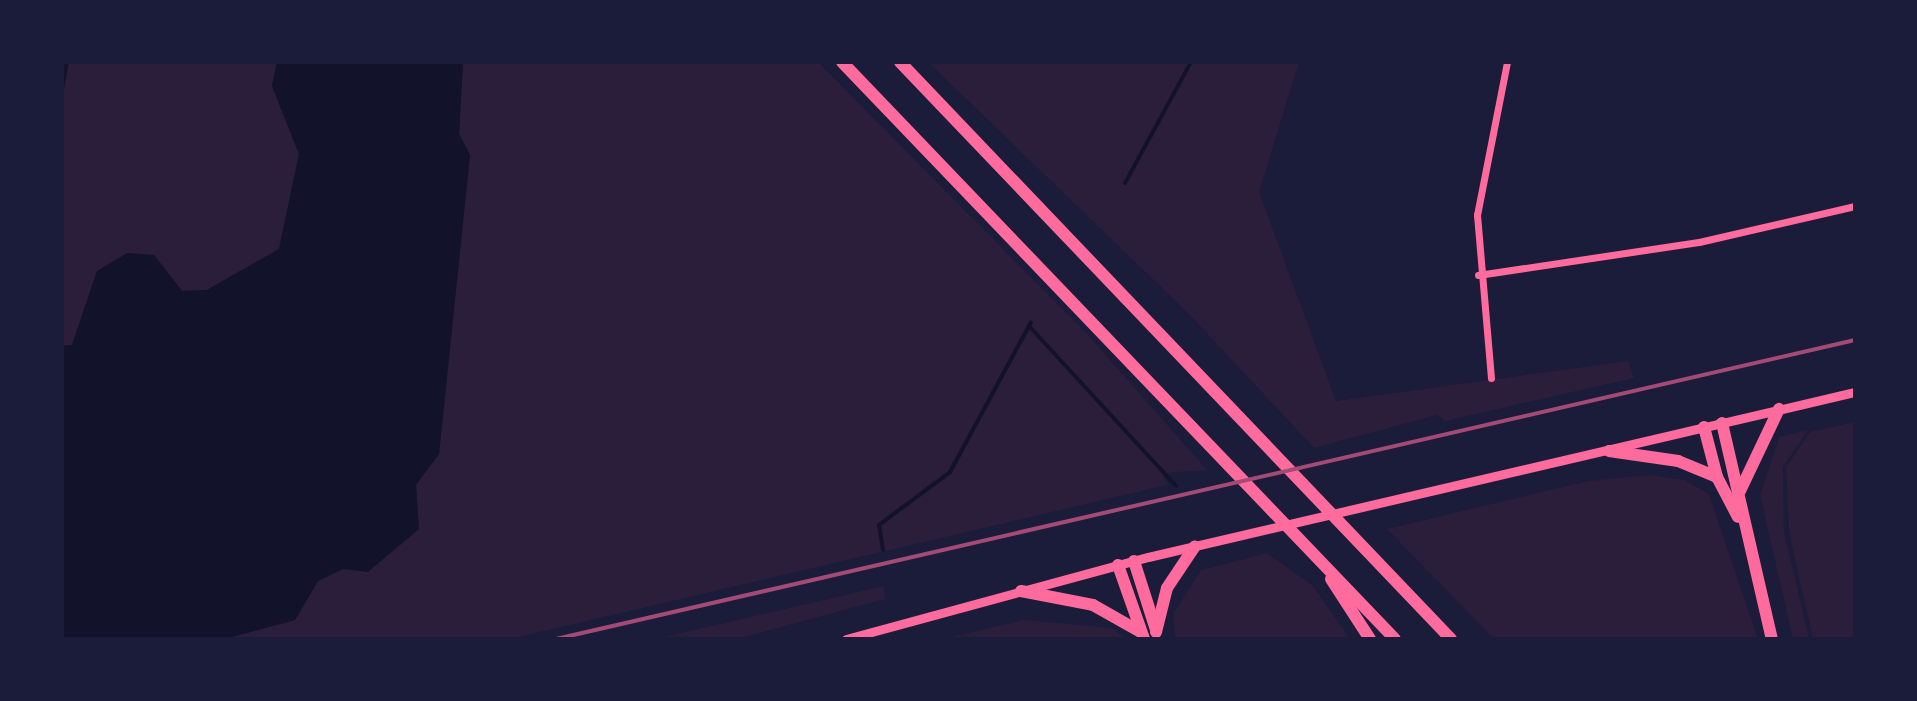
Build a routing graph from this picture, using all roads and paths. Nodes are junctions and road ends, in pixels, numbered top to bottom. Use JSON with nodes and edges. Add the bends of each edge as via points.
{"nodes":[{"id":1,"x":842,"y":62,"type":"edge"},
{"id":2,"x":900,"y":62,"type":"edge"},
{"id":3,"x":1507,"y":62,"type":"edge"},
{"id":4,"x":1855,"y":206,"type":"edge"},
{"id":5,"x":1478,"y":275,"type":"junction"},
{"id":6,"x":1491,"y":378,"type":"dead end"},
{"id":7,"x":1855,"y":392,"type":"edge"},
{"id":8,"x":1779,"y":409,"type":"junction"},
{"id":9,"x":1722,"y":423,"type":"junction"},
{"id":10,"x":1704,"y":427,"type":"junction"},
{"id":11,"x":1609,"y":451,"type":"junction"},
{"id":12,"x":1717,"y":477,"type":"junction"},
{"id":13,"x":1739,"y":494,"type":"junction"},
{"id":14,"x":1741,"y":521,"type":"junction"},
{"id":15,"x":1195,"y":546,"type":"junction"},
{"id":16,"x":1314,"y":553,"type":"junction"},
{"id":17,"x":1134,"y":561,"type":"junction"},
{"id":18,"x":1118,"y":565,"type":"junction"},
{"id":19,"x":1021,"y":591,"type":"junction"},
{"id":20,"x":1141,"y":635,"type":"edge"},
{"id":21,"x":1157,"y":636,"type":"edge"},
{"id":22,"x":846,"y":639,"type":"edge"},
{"id":23,"x":1370,"y":639,"type":"edge"},
{"id":24,"x":1395,"y":639,"type":"edge"},
{"id":25,"x":1451,"y":639,"type":"edge"},
{"id":26,"x":1772,"y":639,"type":"edge"}],
"edges":[{"from":1,"to":16,"type":"highway"},
{"from":2,"to":25,"type":"highway"},
{"from":3,"to":5,"type":"street","via":[[1483,169]]},
{"from":4,"to":5,"type":"street","via":[[1699,242]]},
{"from":5,"to":6,"type":"street"},
{"from":7,"to":8,"type":"main road"},
{"from":8,"to":9,"type":"main road"},
{"from":8,"to":13,"type":"highway"},
{"from":9,"to":10,"type":"main road"},
{"from":9,"to":13,"type":"highway"},
{"from":10,"to":11,"type":"main road"},
{"from":10,"to":12,"type":"highway"},
{"from":11,"to":12,"type":"highway","via":[[1678,461]]},
{"from":11,"to":15,"type":"main road"},
{"from":12,"to":14,"type":"highway"},
{"from":13,"to":14,"type":"highway"},
{"from":14,"to":26,"type":"highway"},
{"from":15,"to":17,"type":"main road"},
{"from":15,"to":21,"type":"highway","via":[[1167,588]]},
{"from":16,"to":23,"type":"highway"},
{"from":16,"to":24,"type":"highway"},
{"from":17,"to":18,"type":"main road"},
{"from":17,"to":21,"type":"highway"},
{"from":18,"to":19,"type":"main road"},
{"from":18,"to":20,"type":"highway"},
{"from":19,"to":20,"type":"highway","via":[[1093,605]]},
{"from":19,"to":22,"type":"main road"}]}
